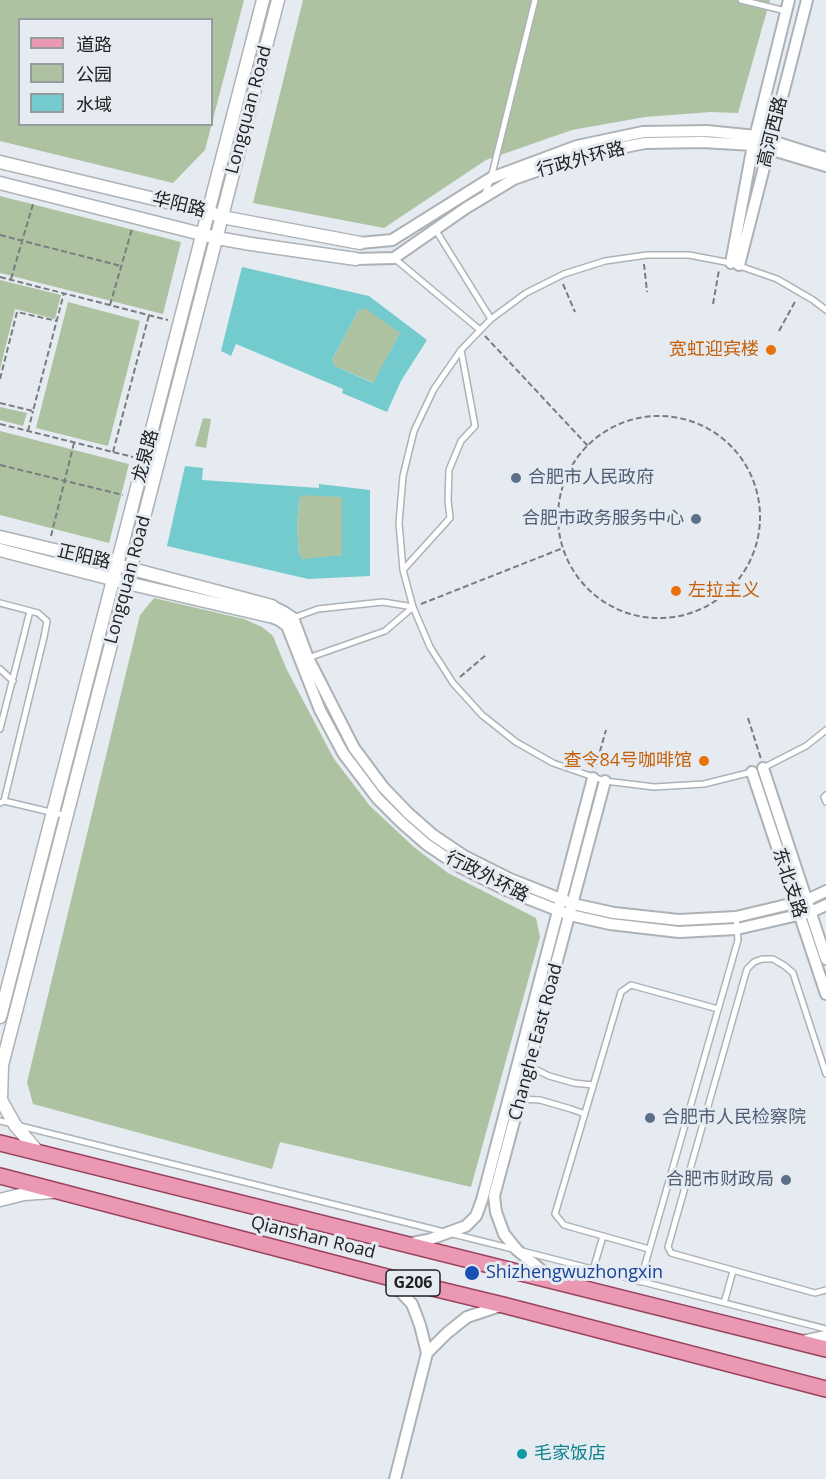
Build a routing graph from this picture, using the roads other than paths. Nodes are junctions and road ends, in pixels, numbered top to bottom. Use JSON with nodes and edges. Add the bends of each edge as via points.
{"nodes":[{"id":1,"x":263,"y":0,"type":"edge"},
{"id":2,"x":278,"y":0,"type":"edge"},
{"id":3,"x":535,"y":0,"type":"edge"},
{"id":4,"x":741,"y":0,"type":"edge"},
{"id":5,"x":789,"y":0,"type":"edge"},
{"id":6,"x":807,"y":0,"type":"edge"},
{"id":7,"x":786,"y":11,"type":"junction"},
{"id":8,"x":754,"y":140,"type":"junction"},
{"id":9,"x":770,"y":144,"type":"junction"},
{"id":10,"x":826,"y":158,"type":"edge"},
{"id":11,"x":0,"y":162,"type":"edge"},
{"id":12,"x":826,"y":166,"type":"edge"},
{"id":13,"x":491,"y":178,"type":"junction"},
{"id":14,"x":0,"y":183,"type":"edge"},
{"id":15,"x":483,"y":197,"type":"junction"},
{"id":16,"x":209,"y":212,"type":"junction"},
{"id":17,"x":222,"y":217,"type":"junction"},
{"id":18,"x":435,"y":228,"type":"junction"},
{"id":19,"x":203,"y":234,"type":"junction"},
{"id":20,"x":217,"y":238,"type":"junction"},
{"id":21,"x":360,"y":243,"type":"joint"},
{"id":22,"x":394,"y":258,"type":"junction"},
{"id":23,"x":356,"y":259,"type":"joint"},
{"id":24,"x":730,"y":263,"type":"junction"},
{"id":25,"x":826,"y":310,"type":"edge"},
{"id":26,"x":491,"y":319,"type":"junction"},
{"id":27,"x":480,"y":330,"type":"junction"},
{"id":28,"x":461,"y":350,"type":"junction"},
{"id":29,"x":0,"y":537,"type":"edge"},
{"id":30,"x":0,"y":550,"type":"edge"},
{"id":31,"x":117,"y":565,"type":"junction"},
{"id":32,"x":131,"y":568,"type":"junction"},
{"id":33,"x":403,"y":570,"type":"junction"},
{"id":34,"x":113,"y":579,"type":"junction"},
{"id":35,"x":127,"y":583,"type":"junction"},
{"id":36,"x":0,"y":603,"type":"edge"},
{"id":37,"x":413,"y":607,"type":"junction"},
{"id":38,"x":30,"y":611,"type":"junction"},
{"id":39,"x":271,"y":611,"type":"junction"},
{"id":40,"x":293,"y":618,"type":"junction"},
{"id":41,"x":308,"y":658,"type":"junction"},
{"id":42,"x":0,"y":669,"type":"edge"},
{"id":43,"x":13,"y":681,"type":"junction"},
{"id":44,"x":0,"y":729,"type":"edge"},
{"id":45,"x":826,"y":730,"type":"edge"},
{"id":46,"x":763,"y":768,"type":"junction"},
{"id":47,"x":752,"y":772,"type":"junction"},
{"id":48,"x":593,"y":778,"type":"junction"},
{"id":49,"x":605,"y":781,"type":"junction"},
{"id":50,"x":826,"y":795,"type":"edge"},
{"id":51,"x":2,"y":802,"type":"edge"},
{"id":52,"x":826,"y":802,"type":"edge"},
{"id":53,"x":52,"y":813,"type":"junction"},
{"id":54,"x":67,"y":816,"type":"junction"},
{"id":55,"x":826,"y":891,"type":"edge"},
{"id":56,"x":807,"y":900,"type":"junction"},
{"id":57,"x":795,"y":903,"type":"junction"},
{"id":58,"x":826,"y":905,"type":"edge"},
{"id":59,"x":568,"y":906,"type":"junction"},
{"id":60,"x":559,"y":911,"type":"junction"},
{"id":61,"x":811,"y":912,"type":"junction"},
{"id":62,"x":800,"y":915,"type":"junction"},
{"id":63,"x":736,"y":917,"type":"junction"},
{"id":64,"x":737,"y":929,"type":"junction"},
{"id":65,"x":826,"y":959,"type":"edge"},
{"id":66,"x":826,"y":994,"type":"edge"},
{"id":67,"x":718,"y":1009,"type":"junction"},
{"id":68,"x":0,"y":1017,"type":"edge"},
{"id":69,"x":529,"y":1066,"type":"junction"},
{"id":70,"x":826,"y":1074,"type":"edge"},
{"id":71,"x":593,"y":1085,"type":"junction"},
{"id":72,"x":520,"y":1100,"type":"junction"},
{"id":73,"x":585,"y":1114,"type":"junction"},
{"id":74,"x":0,"y":1121,"type":"edge"},
{"id":75,"x":15,"y":1125,"type":"junction"},
{"id":76,"x":0,"y":1143,"type":"edge"},
{"id":77,"x":38,"y":1152,"type":"junction"},
{"id":78,"x":0,"y":1176,"type":"edge"},
{"id":79,"x":57,"y":1192,"type":"junction"},
{"id":80,"x":0,"y":1200,"type":"edge"},
{"id":81,"x":449,"y":1233,"type":"junction"},
{"id":82,"x":603,"y":1236,"type":"junction"},
{"id":83,"x":407,"y":1244,"type":"junction"},
{"id":84,"x":517,"y":1250,"type":"junction"},
{"id":85,"x":649,"y":1250,"type":"junction"},
{"id":86,"x":593,"y":1270,"type":"junction"},
{"id":87,"x":733,"y":1271,"type":"junction"},
{"id":88,"x":387,"y":1277,"type":"junction"},
{"id":89,"x":555,"y":1282,"type":"junction"},
{"id":90,"x":640,"y":1282,"type":"junction"},
{"id":91,"x":826,"y":1290,"type":"edge"},
{"id":92,"x":724,"y":1304,"type":"junction"},
{"id":93,"x":503,"y":1305,"type":"junction"},
{"id":94,"x":826,"y":1329,"type":"edge"},
{"id":95,"x":826,"y":1336,"type":"edge"},
{"id":96,"x":799,"y":1342,"type":"junction"},
{"id":97,"x":826,"y":1349,"type":"edge"},
{"id":98,"x":427,"y":1353,"type":"junction"},
{"id":99,"x":826,"y":1389,"type":"edge"},
{"id":100,"x":395,"y":1479,"type":"edge"}],
"edges":[{"from":1,"to":16,"type":"street","name":"龙泉路"},
{"from":2,"to":17,"type":"street","name":"Longquan Road"},
{"from":3,"to":13,"type":"lane"},
{"from":4,"to":7,"type":"lane"},
{"from":5,"to":7,"type":"street","name":"高河西路"},
{"from":6,"to":9,"type":"street","name":"高河西路"},
{"from":7,"to":8,"type":"street","name":"高河西路"},
{"from":8,"to":9,"type":"street","name":"行政外环路"},
{"from":8,"to":13,"type":"street","name":"行政外环路","via":[[707,132],[643,132],[577,146]]},
{"from":8,"to":15,"type":"street","name":"行政外环路","via":[[645,143],[579,156],[514,179]]},
{"from":8,"to":24,"type":"street","name":"高河西路"},
{"from":9,"to":10,"type":"street","name":"行政外环路"},
{"from":9,"to":12,"type":"street","name":"行政外环路"},
{"from":9,"to":24,"type":"street","name":"高河西路"},
{"from":11,"to":16,"type":"street","name":"华阳路"},
{"from":13,"to":15,"type":"lane"},
{"from":13,"to":21,"type":"street","name":"行政外环路","via":[[392,240]]},
{"from":14,"to":19,"type":"street","name":"华阳路"},
{"from":15,"to":18,"type":"street","name":"行政外环路"},
{"from":16,"to":17,"type":"street","name":"华阳路"},
{"from":16,"to":19,"type":"street","name":"龙泉路"},
{"from":17,"to":20,"type":"street","name":"Longquan Road"},
{"from":17,"to":21,"type":"street","name":"华阳路"},
{"from":18,"to":22,"type":"street","name":"行政外环路"},
{"from":18,"to":26,"type":"lane"},
{"from":19,"to":20,"type":"street","name":"华阳路"},
{"from":19,"to":31,"type":"street","name":"龙泉路"},
{"from":20,"to":23,"type":"street","name":"华阳路"},
{"from":20,"to":32,"type":"street","name":"Longquan Road"},
{"from":22,"to":23,"type":"street"},
{"from":22,"to":27,"type":"lane"},
{"from":24,"to":25,"type":"lane","via":[[777,279]]},
{"from":24,"to":26,"type":"lane","via":[[689,255],[643,255],[604,261],[559,276],[526,293]]},
{"from":26,"to":27,"type":"lane"},
{"from":27,"to":28,"type":"lane"},
{"from":28,"to":33,"type":"lane","via":[[434,388],[411,442],[402,477],[399,523]]},
{"from":28,"to":33,"type":"lane","via":[[475,426],[461,441],[449,470],[450,518]]},
{"from":29,"to":31,"type":"street","name":"正阳路"},
{"from":30,"to":34,"type":"street","name":"正阳路"},
{"from":31,"to":32,"type":"street","name":"正阳路"},
{"from":31,"to":34,"type":"street","name":"龙泉路"},
{"from":32,"to":35,"type":"street","name":"Longquan Road"},
{"from":32,"to":39,"type":"street","name":"正阳路"},
{"from":33,"to":37,"type":"lane"},
{"from":34,"to":35,"type":"street","name":"正阳路"},
{"from":34,"to":53,"type":"street","name":"龙泉路"},
{"from":35,"to":39,"type":"street","name":"正阳路"},
{"from":35,"to":54,"type":"street","name":"Longquan Road"},
{"from":36,"to":38,"type":"lane"},
{"from":37,"to":40,"type":"lane","via":[[372,603],[318,609]]},
{"from":37,"to":41,"type":"lane","via":[[385,631]]},
{"from":37,"to":48,"type":"lane","via":[[430,647],[453,683],[482,715],[516,742],[553,763]]},
{"from":38,"to":43,"type":"lane"},
{"from":38,"to":51,"type":"lane","via":[[47,621]]},
{"from":39,"to":40,"type":"street"},
{"from":39,"to":60,"type":"street","name":"行政外环路","via":[[289,630],[320,710],[343,753],[377,798],[426,844],[460,867]]},
{"from":40,"to":41,"type":"street","name":"行政外环路"},
{"from":41,"to":59,"type":"street","name":"行政外环路","via":[[354,748],[408,813],[464,856]]},
{"from":42,"to":43,"type":"lane"},
{"from":43,"to":44,"type":"lane"},
{"from":45,"to":46,"type":"lane","via":[[806,746]]},
{"from":46,"to":47,"type":"lane"},
{"from":46,"to":56,"type":"street"},
{"from":47,"to":49,"type":"lane","via":[[704,784],[654,787]]},
{"from":47,"to":57,"type":"street","name":"东北支路"},
{"from":48,"to":49,"type":"lane"},
{"from":48,"to":59,"type":"street","name":"Changhe East Road"},
{"from":49,"to":59,"type":"street","name":"Changhe East Road"},
{"from":50,"to":52,"type":"lane"},
{"from":51,"to":53,"type":"lane"},
{"from":53,"to":54,"type":"lane"},
{"from":53,"to":68,"type":"street","name":"龙泉路"},
{"from":54,"to":75,"type":"street","name":"Longquan Road","via":[[2,1065],[1,1100]]},
{"from":55,"to":56,"type":"street","name":"行政外环路"},
{"from":56,"to":57,"type":"street","name":"行政外环路"},
{"from":56,"to":61,"type":"street"},
{"from":57,"to":62,"type":"street","name":"东北支路"},
{"from":57,"to":63,"type":"street","name":"行政外环路"},
{"from":58,"to":61,"type":"street","name":"行政外环路"},
{"from":59,"to":60,"type":"street","name":"Changhe East Road"},
{"from":59,"to":63,"type":"street","name":"行政外环路","via":[[679,920]]},
{"from":59,"to":64,"type":"street","name":"行政外环路","via":[[610,924],[679,932]]},
{"from":59,"to":69,"type":"street","name":"Changhe East Road"},
{"from":60,"to":81,"type":"street","name":"Changhe East Road","via":[[482,1200],[466,1226]]},
{"from":61,"to":62,"type":"street","name":"行政外环路"},
{"from":61,"to":65,"type":"street"},
{"from":62,"to":64,"type":"street","name":"行政外环路"},
{"from":62,"to":66,"type":"street","name":"东北支路"},
{"from":63,"to":64,"type":"lane"},
{"from":64,"to":67,"type":"lane","via":[[738,940]]},
{"from":67,"to":71,"type":"lane","via":[[631,985],[621,992]]},
{"from":67,"to":85,"type":"lane"},
{"from":69,"to":71,"type":"lane","via":[[549,1076]]},
{"from":69,"to":72,"type":"street","name":"Changhe East Road"},
{"from":70,"to":87,"type":"lane","via":[[793,972],[773,959],[754,962],[747,969],[668,1246],[670,1253]]},
{"from":71,"to":73,"type":"lane"},
{"from":72,"to":73,"type":"lane","via":[[540,1100]]},
{"from":72,"to":84,"type":"street","name":"Changhe East Road","via":[[494,1196],[504,1234]]},
{"from":73,"to":82,"type":"lane","via":[[555,1214],[564,1225]]},
{"from":74,"to":75,"type":"lane"},
{"from":75,"to":77,"type":"street","name":"Longquan Road"},
{"from":75,"to":81,"type":"lane"},
{"from":76,"to":77,"type":"main road","name":"Qianshan Road","number":"G206"},
{"from":77,"to":83,"type":"main road","name":"Qianshan Road","number":"G206"},
{"from":78,"to":79,"type":"main road","name":"Qianshan Road","number":"G206"},
{"from":79,"to":80,"type":"street"},
{"from":79,"to":88,"type":"main road","name":"Qianshan Road","number":"G206"},
{"from":81,"to":83,"type":"street","name":"Changhe East Road"},
{"from":81,"to":84,"type":"lane"},
{"from":82,"to":85,"type":"lane"},
{"from":82,"to":86,"type":"lane"},
{"from":83,"to":89,"type":"main road","name":"Qianshan Road","number":"G206"},
{"from":84,"to":86,"type":"lane"},
{"from":84,"to":89,"type":"street","name":"Changhe East Road"},
{"from":85,"to":90,"type":"lane"},
{"from":86,"to":90,"type":"lane"},
{"from":87,"to":91,"type":"lane","via":[[814,1293]]},
{"from":87,"to":92,"type":"lane"},
{"from":88,"to":93,"type":"main road","name":"Qianshan Road","number":"G206"},
{"from":88,"to":98,"type":"street","via":[[412,1304]]},
{"from":89,"to":96,"type":"main road","name":"Qianshan Road","number":"G206"},
{"from":90,"to":92,"type":"lane"},
{"from":92,"to":94,"type":"lane"},
{"from":93,"to":98,"type":"street","via":[[467,1317]]},
{"from":93,"to":99,"type":"main road","name":"Qianshan Road","number":"G206"},
{"from":95,"to":96,"type":"street"},
{"from":96,"to":97,"type":"main road","name":"Qianshan Road","number":"G206"},
{"from":98,"to":100,"type":"street"}]}
